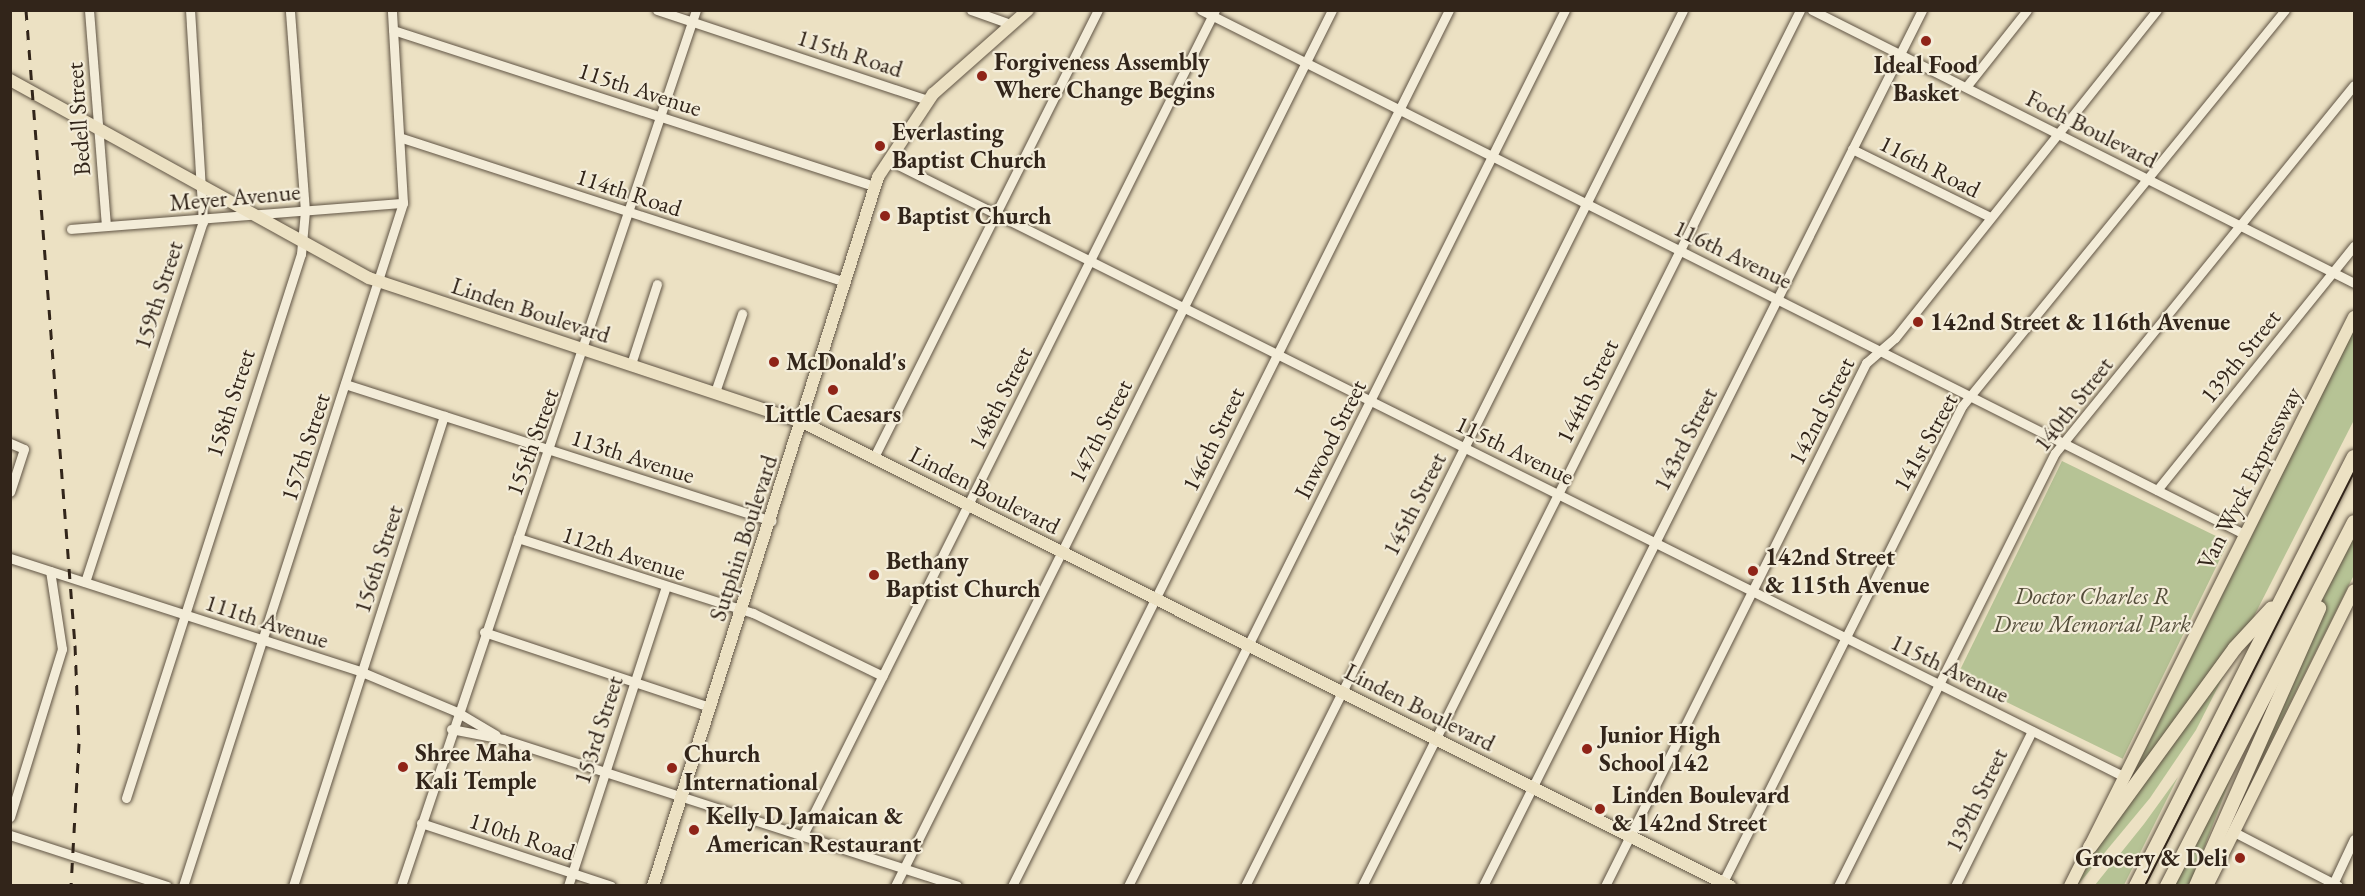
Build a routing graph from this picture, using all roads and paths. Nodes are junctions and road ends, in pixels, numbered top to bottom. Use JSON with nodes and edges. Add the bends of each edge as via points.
{"nodes":[{"id":1,"x":89,"y":10,"type":"edge"},
{"id":2,"x":190,"y":10,"type":"edge"},
{"id":3,"x":290,"y":10,"type":"edge"},
{"id":4,"x":392,"y":10,"type":"edge"},
{"id":5,"x":657,"y":10,"type":"edge"},
{"id":6,"x":696,"y":10,"type":"edge"},
{"id":7,"x":971,"y":10,"type":"edge"},
{"id":8,"x":1028,"y":10,"type":"edge"},
{"id":9,"x":1098,"y":10,"type":"edge"},
{"id":10,"x":1201,"y":10,"type":"edge"},
{"id":11,"x":1332,"y":10,"type":"edge"},
{"id":12,"x":1449,"y":10,"type":"edge"},
{"id":13,"x":1565,"y":10,"type":"edge"},
{"id":14,"x":1683,"y":10,"type":"edge"},
{"id":15,"x":1800,"y":10,"type":"edge"},
{"id":16,"x":1812,"y":10,"type":"edge"},
{"id":17,"x":1922,"y":10,"type":"edge"},
{"id":18,"x":2027,"y":10,"type":"edge"},
{"id":19,"x":2157,"y":10,"type":"edge"},
{"id":20,"x":2285,"y":10,"type":"edge"},
{"id":21,"x":1214,"y":13,"type":"edge"},
{"id":22,"x":692,"y":22,"type":"junction"},
{"id":23,"x":1010,"y":24,"type":"junction"},
{"id":24,"x":393,"y":30,"type":"junction"},
{"id":25,"x":1900,"y":54,"type":"junction"},
{"id":26,"x":1306,"y":63,"type":"junction"},
{"id":27,"x":10,"y":80,"type":"edge"},
{"id":28,"x":2355,"y":85,"type":"edge"},
{"id":29,"x":1966,"y":87,"type":"junction"},
{"id":30,"x":928,"y":100,"type":"junction"},
{"id":31,"x":1399,"y":110,"type":"junction"},
{"id":32,"x":662,"y":117,"type":"junction"},
{"id":33,"x":97,"y":124,"type":"junction"},
{"id":34,"x":2058,"y":134,"type":"junction"},
{"id":35,"x":402,"y":138,"type":"junction"},
{"id":36,"x":1852,"y":149,"type":"junction"},
{"id":37,"x":1493,"y":157,"type":"junction"},
{"id":38,"x":888,"y":160,"type":"junction"},
{"id":39,"x":2150,"y":179,"type":"junction"},
{"id":40,"x":204,"y":183,"type":"junction"},
{"id":41,"x":874,"y":186,"type":"junction"},
{"id":42,"x":404,"y":202,"type":"junction"},
{"id":43,"x":1586,"y":203,"type":"junction"},
{"id":44,"x":305,"y":211,"type":"junction"},
{"id":45,"x":631,"y":213,"type":"junction"},
{"id":46,"x":997,"y":214,"type":"junction"},
{"id":47,"x":258,"y":215,"type":"junction"},
{"id":48,"x":1990,"y":218,"type":"junction"},
{"id":49,"x":203,"y":222,"type":"junction"},
{"id":50,"x":106,"y":225,"type":"junction"},
{"id":51,"x":2241,"y":226,"type":"junction"},
{"id":52,"x":70,"y":229,"type":"dead end"},
{"id":53,"x":302,"y":239,"type":"junction"},
{"id":54,"x":2355,"y":246,"type":"edge"},
{"id":55,"x":1678,"y":249,"type":"junction"},
{"id":56,"x":1091,"y":261,"type":"junction"},
{"id":57,"x":2332,"y":272,"type":"junction"},
{"id":58,"x":378,"y":282,"type":"junction"},
{"id":59,"x":845,"y":282,"type":"junction"},
{"id":60,"x":2355,"y":283,"type":"edge"},
{"id":61,"x":657,"y":284,"type":"dead end"},
{"id":62,"x":1777,"y":298,"type":"junction"},
{"id":63,"x":1184,"y":307,"type":"junction"},
{"id":64,"x":742,"y":314,"type":"dead end"},
{"id":65,"x":2355,"y":317,"type":"edge"},
{"id":66,"x":1880,"y":349,"type":"junction"},
{"id":67,"x":585,"y":350,"type":"junction"},
{"id":68,"x":1277,"y":354,"type":"junction"},
{"id":69,"x":631,"y":364,"type":"junction"},
{"id":70,"x":345,"y":384,"type":"junction"},
{"id":71,"x":715,"y":392,"type":"junction"},
{"id":72,"x":1971,"y":396,"type":"junction"},
{"id":73,"x":1371,"y":401,"type":"junction"},
{"id":74,"x":444,"y":416,"type":"junction"},
{"id":75,"x":802,"y":422,"type":"junction"},
{"id":76,"x":10,"y":443,"type":"edge"},
{"id":77,"x":2064,"y":444,"type":"junction"},
{"id":78,"x":1464,"y":447,"type":"junction"},
{"id":79,"x":551,"y":450,"type":"junction"},
{"id":80,"x":874,"y":457,"type":"junction"},
{"id":81,"x":2355,"y":457,"type":"edge"},
{"id":82,"x":2157,"y":490,"type":"junction"},
{"id":83,"x":10,"y":492,"type":"edge"},
{"id":84,"x":1559,"y":494,"type":"junction"},
{"id":85,"x":968,"y":505,"type":"junction"},
{"id":86,"x":772,"y":521,"type":"junction"},
{"id":87,"x":2355,"y":523,"type":"edge"},
{"id":88,"x":2246,"y":535,"type":"junction"},
{"id":89,"x":518,"y":538,"type":"junction"},
{"id":90,"x":1655,"y":542,"type":"junction"},
{"id":91,"x":1062,"y":552,"type":"junction"},
{"id":92,"x":10,"y":558,"type":"edge"},
{"id":93,"x":50,"y":571,"type":"junction"},
{"id":94,"x":85,"y":582,"type":"junction"},
{"id":95,"x":666,"y":587,"type":"junction"},
{"id":96,"x":2355,"y":590,"type":"edge"},
{"id":97,"x":1752,"y":591,"type":"junction"},
{"id":98,"x":2285,"y":593,"type":"junction"},
{"id":99,"x":1155,"y":598,"type":"junction"},
{"id":100,"x":743,"y":610,"type":"junction"},
{"id":101,"x":184,"y":614,"type":"junction"},
{"id":102,"x":484,"y":632,"type":"junction"},
{"id":103,"x":1845,"y":638,"type":"junction"},
{"id":104,"x":263,"y":640,"type":"junction"},
{"id":105,"x":1249,"y":645,"type":"junction"},
{"id":106,"x":362,"y":672,"type":"junction"},
{"id":107,"x":883,"y":676,"type":"junction"},
{"id":108,"x":634,"y":682,"type":"junction"},
{"id":109,"x":1938,"y":684,"type":"junction"},
{"id":110,"x":1342,"y":692,"type":"junction"},
{"id":111,"x":709,"y":707,"type":"junction"},
{"id":112,"x":457,"y":712,"type":"junction"},
{"id":113,"x":451,"y":729,"type":"junction"},
{"id":114,"x":2032,"y":731,"type":"junction"},
{"id":115,"x":1436,"y":738,"type":"junction"},
{"id":116,"x":503,"y":739,"type":"junction"},
{"id":117,"x":605,"y":772,"type":"junction"},
{"id":118,"x":2125,"y":777,"type":"junction"},
{"id":119,"x":1533,"y":787,"type":"junction"},
{"id":120,"x":680,"y":796,"type":"junction"},
{"id":121,"x":126,"y":798,"type":"dead end"},
{"id":122,"x":10,"y":817,"type":"edge"},
{"id":123,"x":421,"y":824,"type":"junction"},
{"id":124,"x":2234,"y":832,"type":"junction"},
{"id":125,"x":10,"y":835,"type":"edge"},
{"id":126,"x":803,"y":835,"type":"junction"},
{"id":127,"x":1630,"y":835,"type":"junction"},
{"id":128,"x":2355,"y":839,"type":"edge"},
{"id":129,"x":2090,"y":847,"type":"junction"},
{"id":130,"x":904,"y":868,"type":"junction"},
{"id":131,"x":572,"y":873,"type":"junction"},
{"id":132,"x":1725,"y":884,"type":"edge"},
{"id":133,"x":167,"y":885,"type":"edge"},
{"id":134,"x":183,"y":885,"type":"edge"},
{"id":135,"x":293,"y":885,"type":"edge"},
{"id":136,"x":401,"y":885,"type":"edge"},
{"id":137,"x":568,"y":885,"type":"edge"},
{"id":138,"x":611,"y":885,"type":"edge"},
{"id":139,"x":653,"y":885,"type":"edge"},
{"id":140,"x":895,"y":885,"type":"edge"},
{"id":141,"x":957,"y":885,"type":"edge"},
{"id":142,"x":1012,"y":885,"type":"edge"},
{"id":143,"x":1128,"y":885,"type":"edge"},
{"id":144,"x":1245,"y":885,"type":"edge"},
{"id":145,"x":1362,"y":885,"type":"edge"},
{"id":146,"x":1483,"y":885,"type":"edge"},
{"id":147,"x":1605,"y":885,"type":"edge"},
{"id":148,"x":1838,"y":885,"type":"edge"},
{"id":149,"x":1955,"y":885,"type":"edge"},
{"id":150,"x":2070,"y":885,"type":"edge"},
{"id":151,"x":2136,"y":885,"type":"edge"},
{"id":152,"x":2168,"y":885,"type":"edge"},
{"id":153,"x":2196,"y":885,"type":"edge"},
{"id":154,"x":2207,"y":885,"type":"edge"},
{"id":155,"x":2334,"y":885,"type":"edge"}],
"edges":[{"from":1,"to":33,"type":"street","name":"Bedell Street"},
{"from":2,"to":40,"type":"street","name":"159th Street"},
{"from":3,"to":44,"type":"street","name":"158th Street"},
{"from":4,"to":24,"type":"street","name":"157th Street"},
{"from":5,"to":22,"type":"street","name":"115th Road"},
{"from":6,"to":22,"type":"street","name":"155th Street"},
{"from":7,"to":23,"type":"street"},
{"from":8,"to":23,"type":"main road","name":"Sutphin Boulevard"},
{"from":9,"to":46,"type":"street"},
{"from":10,"to":21,"type":"street","name":"116th Avenue"},
{"from":11,"to":26,"type":"street","name":"147th Street"},
{"from":12,"to":31,"type":"street","name":"146th Street"},
{"from":13,"to":37,"type":"street","name":"Inwood Street"},
{"from":14,"to":43,"type":"street","name":"145th Street"},
{"from":15,"to":55,"type":"street","name":"144th Street"},
{"from":16,"to":25,"type":"street","name":"Foch Boulevard"},
{"from":17,"to":25,"type":"street","name":"143rd Street"},
{"from":18,"to":29,"type":"street"},
{"from":19,"to":34,"type":"street","name":"142nd Street"},
{"from":20,"to":39,"type":"street","name":"141st Street"},
{"from":21,"to":26,"type":"street","name":"116th Avenue"},
{"from":21,"to":56,"type":"street","name":"148th Street"},
{"from":22,"to":30,"type":"street","name":"115th Road"},
{"from":22,"to":32,"type":"street","name":"155th Street"},
{"from":23,"to":30,"type":"main road","name":"Sutphin Boulevard"},
{"from":24,"to":32,"type":"street","name":"115th Avenue"},
{"from":24,"to":35,"type":"street","name":"157th Street"},
{"from":25,"to":29,"type":"street","name":"Foch Boulevard"},
{"from":25,"to":36,"type":"street","name":"143rd Street"},
{"from":26,"to":31,"type":"street","name":"116th Avenue"},
{"from":26,"to":63,"type":"street","name":"147th Street"},
{"from":27,"to":33,"type":"main road","name":"Linden Boulevard"},
{"from":28,"to":51,"type":"street","name":"140th Street"},
{"from":29,"to":34,"type":"street","name":"Foch Boulevard"},
{"from":30,"to":38,"type":"main road","name":"Sutphin Boulevard"},
{"from":31,"to":37,"type":"street","name":"116th Avenue"},
{"from":31,"to":68,"type":"street","name":"146th Street"},
{"from":32,"to":41,"type":"street","name":"115th Avenue"},
{"from":32,"to":45,"type":"street","name":"155th Street"},
{"from":33,"to":40,"type":"main road","name":"Linden Boulevard"},
{"from":33,"to":50,"type":"street","name":"Bedell Street"},
{"from":34,"to":39,"type":"street","name":"Foch Boulevard"},
{"from":34,"to":48,"type":"street","name":"142nd Street"},
{"from":35,"to":42,"type":"street","name":"157th Street"},
{"from":35,"to":45,"type":"street","name":"114th Road"},
{"from":36,"to":48,"type":"street","name":"116th Road"},
{"from":36,"to":62,"type":"street","name":"143rd Street"},
{"from":37,"to":43,"type":"street","name":"116th Avenue"},
{"from":37,"to":73,"type":"street","name":"Inwood Street"},
{"from":38,"to":41,"type":"main road","name":"Sutphin Boulevard"},
{"from":38,"to":46,"type":"street","name":"115th Avenue"},
{"from":39,"to":51,"type":"street","name":"Foch Boulevard"},
{"from":39,"to":72,"type":"street","name":"141st Street"},
{"from":40,"to":47,"type":"main road","name":"Linden Boulevard"},
{"from":40,"to":49,"type":"street","name":"159th Street"},
{"from":41,"to":59,"type":"main road","name":"Sutphin Boulevard"},
{"from":42,"to":44,"type":"street","name":"Meyer Avenue"},
{"from":42,"to":58,"type":"street","name":"157th Street"},
{"from":43,"to":55,"type":"street","name":"116th Avenue"},
{"from":43,"to":78,"type":"street","name":"145th Street"},
{"from":44,"to":47,"type":"street","name":"Meyer Avenue"},
{"from":44,"to":53,"type":"street","name":"158th Street"},
{"from":45,"to":59,"type":"street","name":"114th Road"},
{"from":45,"to":67,"type":"street","name":"155th Street"},
{"from":46,"to":56,"type":"street","name":"115th Avenue"},
{"from":46,"to":80,"type":"street"},
{"from":47,"to":49,"type":"street","name":"Meyer Avenue"},
{"from":47,"to":53,"type":"main road","name":"Linden Boulevard"},
{"from":48,"to":66,"type":"street","name":"142nd Street","via":[[1895,338]]},
{"from":49,"to":50,"type":"street","name":"Meyer Avenue"},
{"from":49,"to":94,"type":"street","name":"159th Street"},
{"from":50,"to":52,"type":"street","name":"Meyer Avenue"},
{"from":51,"to":57,"type":"street","name":"Foch Boulevard"},
{"from":51,"to":77,"type":"street","name":"140th Street"},
{"from":53,"to":58,"type":"main road","name":"Linden Boulevard"},
{"from":53,"to":101,"type":"street","name":"158th Street"},
{"from":54,"to":57,"type":"street","name":"139th Street"},
{"from":55,"to":62,"type":"street","name":"116th Avenue"},
{"from":55,"to":84,"type":"street","name":"144th Street"},
{"from":56,"to":63,"type":"street","name":"115th Avenue"},
{"from":56,"to":85,"type":"street","name":"148th Street"},
{"from":57,"to":60,"type":"street","name":"Foch Boulevard"},
{"from":57,"to":82,"type":"street","name":"139th Street"},
{"from":58,"to":67,"type":"main road","name":"Linden Boulevard"},
{"from":58,"to":70,"type":"street","name":"157th Street"},
{"from":59,"to":75,"type":"main road","name":"Sutphin Boulevard"},
{"from":61,"to":69,"type":"street"},
{"from":62,"to":66,"type":"street","name":"116th Avenue"},
{"from":62,"to":90,"type":"street","name":"143rd Street"},
{"from":63,"to":68,"type":"street","name":"115th Avenue"},
{"from":63,"to":91,"type":"street","name":"147th Street"},
{"from":64,"to":71,"type":"street"},
{"from":65,"to":88,"type":"main road","name":"Van Wyck Expressway"},
{"from":66,"to":72,"type":"street","name":"116th Avenue"},
{"from":66,"to":97,"type":"street","name":"142nd Street","via":[[1866,363]]},
{"from":67,"to":69,"type":"main road","name":"Linden Boulevard"},
{"from":67,"to":79,"type":"street","name":"155th Street"},
{"from":68,"to":73,"type":"street","name":"115th Avenue"},
{"from":68,"to":99,"type":"street","name":"146th Street"},
{"from":69,"to":71,"type":"main road","name":"Linden Boulevard"},
{"from":70,"to":74,"type":"street","name":"113th Avenue"},
{"from":70,"to":104,"type":"street","name":"157th Street"},
{"from":71,"to":75,"type":"main road","name":"Linden Boulevard"},
{"from":72,"to":77,"type":"street","name":"116th Avenue"},
{"from":72,"to":103,"type":"street","name":"141st Street","via":[[1962,406]]},
{"from":73,"to":78,"type":"street","name":"115th Avenue"},
{"from":73,"to":105,"type":"street","name":"Inwood Street"},
{"from":74,"to":79,"type":"street","name":"113th Avenue"},
{"from":74,"to":106,"type":"street","name":"156th Street"},
{"from":75,"to":80,"type":"main road","name":"Linden Boulevard"},
{"from":75,"to":86,"type":"main road","name":"Sutphin Boulevard"},
{"from":76,"to":83,"type":"street","via":[[24,449]]},
{"from":77,"to":82,"type":"street","name":"116th Avenue"},
{"from":77,"to":109,"type":"street","name":"140th Street"},
{"from":78,"to":84,"type":"street","name":"115th Avenue"},
{"from":78,"to":110,"type":"street","name":"145th Street"},
{"from":79,"to":86,"type":"street","name":"113th Avenue"},
{"from":79,"to":89,"type":"street","name":"155th Street"},
{"from":80,"to":85,"type":"main road","name":"Linden Boulevard"},
{"from":81,"to":98,"type":"highway"},
{"from":82,"to":88,"type":"street","name":"116th Avenue"},
{"from":84,"to":90,"type":"street","name":"115th Avenue"},
{"from":84,"to":115,"type":"street","name":"144th Street"},
{"from":85,"to":91,"type":"main road","name":"Linden Boulevard"},
{"from":85,"to":107,"type":"street","name":"148th Street"},
{"from":86,"to":100,"type":"main road","name":"Sutphin Boulevard"},
{"from":87,"to":152,"type":"highway"},
{"from":87,"to":153,"type":"highway"},
{"from":88,"to":118,"type":"main road","name":"Van Wyck Expressway"},
{"from":89,"to":95,"type":"street","name":"112th Avenue"},
{"from":89,"to":102,"type":"street","name":"155th Street"},
{"from":90,"to":97,"type":"street","name":"115th Avenue"},
{"from":90,"to":119,"type":"street","name":"143rd Street"},
{"from":91,"to":99,"type":"main road","name":"Linden Boulevard"},
{"from":91,"to":130,"type":"street","name":"147th Street"},
{"from":92,"to":93,"type":"street","name":"111th Avenue"},
{"from":93,"to":94,"type":"street","name":"111th Avenue"},
{"from":93,"to":122,"type":"street","via":[[62,649]]},
{"from":94,"to":101,"type":"street","name":"111th Avenue"},
{"from":95,"to":100,"type":"street","name":"112th Avenue"},
{"from":95,"to":108,"type":"street","name":"153rd Street"},
{"from":96,"to":124,"type":"main road"},
{"from":97,"to":103,"type":"street","name":"115th Avenue"},
{"from":97,"to":127,"type":"street","name":"142nd Street"},
{"from":98,"to":129,"type":"highway","via":[[2235,648]]},
{"from":98,"to":151,"type":"highway"},
{"from":99,"to":105,"type":"main road","name":"Linden Boulevard"},
{"from":99,"to":142,"type":"street","name":"146th Street"},
{"from":100,"to":107,"type":"street","name":"112th Avenue"},
{"from":100,"to":111,"type":"main road","name":"Sutphin Boulevard"},
{"from":101,"to":104,"type":"street","name":"111th Avenue"},
{"from":101,"to":121,"type":"street","name":"158th Street"},
{"from":102,"to":108,"type":"street"},
{"from":102,"to":112,"type":"street","name":"155th Street"},
{"from":103,"to":109,"type":"street","name":"115th Avenue"},
{"from":103,"to":132,"type":"street","name":"141st Street"},
{"from":104,"to":106,"type":"street","name":"111th Avenue"},
{"from":104,"to":134,"type":"street","name":"157th Street"},
{"from":105,"to":110,"type":"main road","name":"Linden Boulevard"},
{"from":105,"to":143,"type":"street","name":"Inwood Street"},
{"from":106,"to":112,"type":"street","name":"111th Avenue"},
{"from":106,"to":135,"type":"street","name":"156th Street"},
{"from":107,"to":126,"type":"street","name":"148th Street"},
{"from":108,"to":111,"type":"street"},
{"from":108,"to":117,"type":"street","name":"153rd Street"},
{"from":109,"to":114,"type":"street","name":"115th Avenue"},
{"from":109,"to":148,"type":"street","name":"140th Street"},
{"from":110,"to":115,"type":"main road","name":"Linden Boulevard"},
{"from":110,"to":144,"type":"street","name":"145th Street"},
{"from":111,"to":120,"type":"main road","name":"Sutphin Boulevard"},
{"from":112,"to":113,"type":"street","name":"155th Street"},
{"from":112,"to":116,"type":"street","name":"111th Avenue"},
{"from":113,"to":116,"type":"street","name":"111th Avenue"},
{"from":113,"to":123,"type":"street","name":"155th Street"},
{"from":114,"to":118,"type":"street","name":"115th Avenue"},
{"from":114,"to":149,"type":"street","name":"139th Street"},
{"from":115,"to":119,"type":"main road","name":"Linden Boulevard"},
{"from":115,"to":145,"type":"street","name":"144th Street"},
{"from":116,"to":117,"type":"street","name":"111th Avenue"},
{"from":117,"to":120,"type":"street","name":"111th Avenue"},
{"from":117,"to":131,"type":"street","name":"153rd Street"},
{"from":118,"to":129,"type":"main road","name":"Van Wyck Expressway"},
{"from":119,"to":127,"type":"main road","name":"Linden Boulevard"},
{"from":119,"to":146,"type":"street","name":"143rd Street"},
{"from":120,"to":126,"type":"street","name":"111th Avenue"},
{"from":120,"to":139,"type":"main road","name":"Sutphin Boulevard"},
{"from":123,"to":131,"type":"street","name":"110th Road"},
{"from":123,"to":136,"type":"street","name":"155th Street"},
{"from":124,"to":154,"type":"main road"},
{"from":124,"to":155,"type":"street"},
{"from":125,"to":133,"type":"street"},
{"from":126,"to":130,"type":"street","name":"111th Avenue"},
{"from":127,"to":132,"type":"main road","name":"Linden Boulevard"},
{"from":127,"to":147,"type":"street","name":"142nd Street"},
{"from":128,"to":155,"type":"street"},
{"from":129,"to":150,"type":"main road","name":"Van Wyck Expressway"},
{"from":130,"to":140,"type":"street","name":"147th Street"},
{"from":130,"to":141,"type":"street","name":"111th Avenue"},
{"from":131,"to":137,"type":"street","name":"153rd Street"},
{"from":131,"to":138,"type":"street","name":"110th Road"}]}
